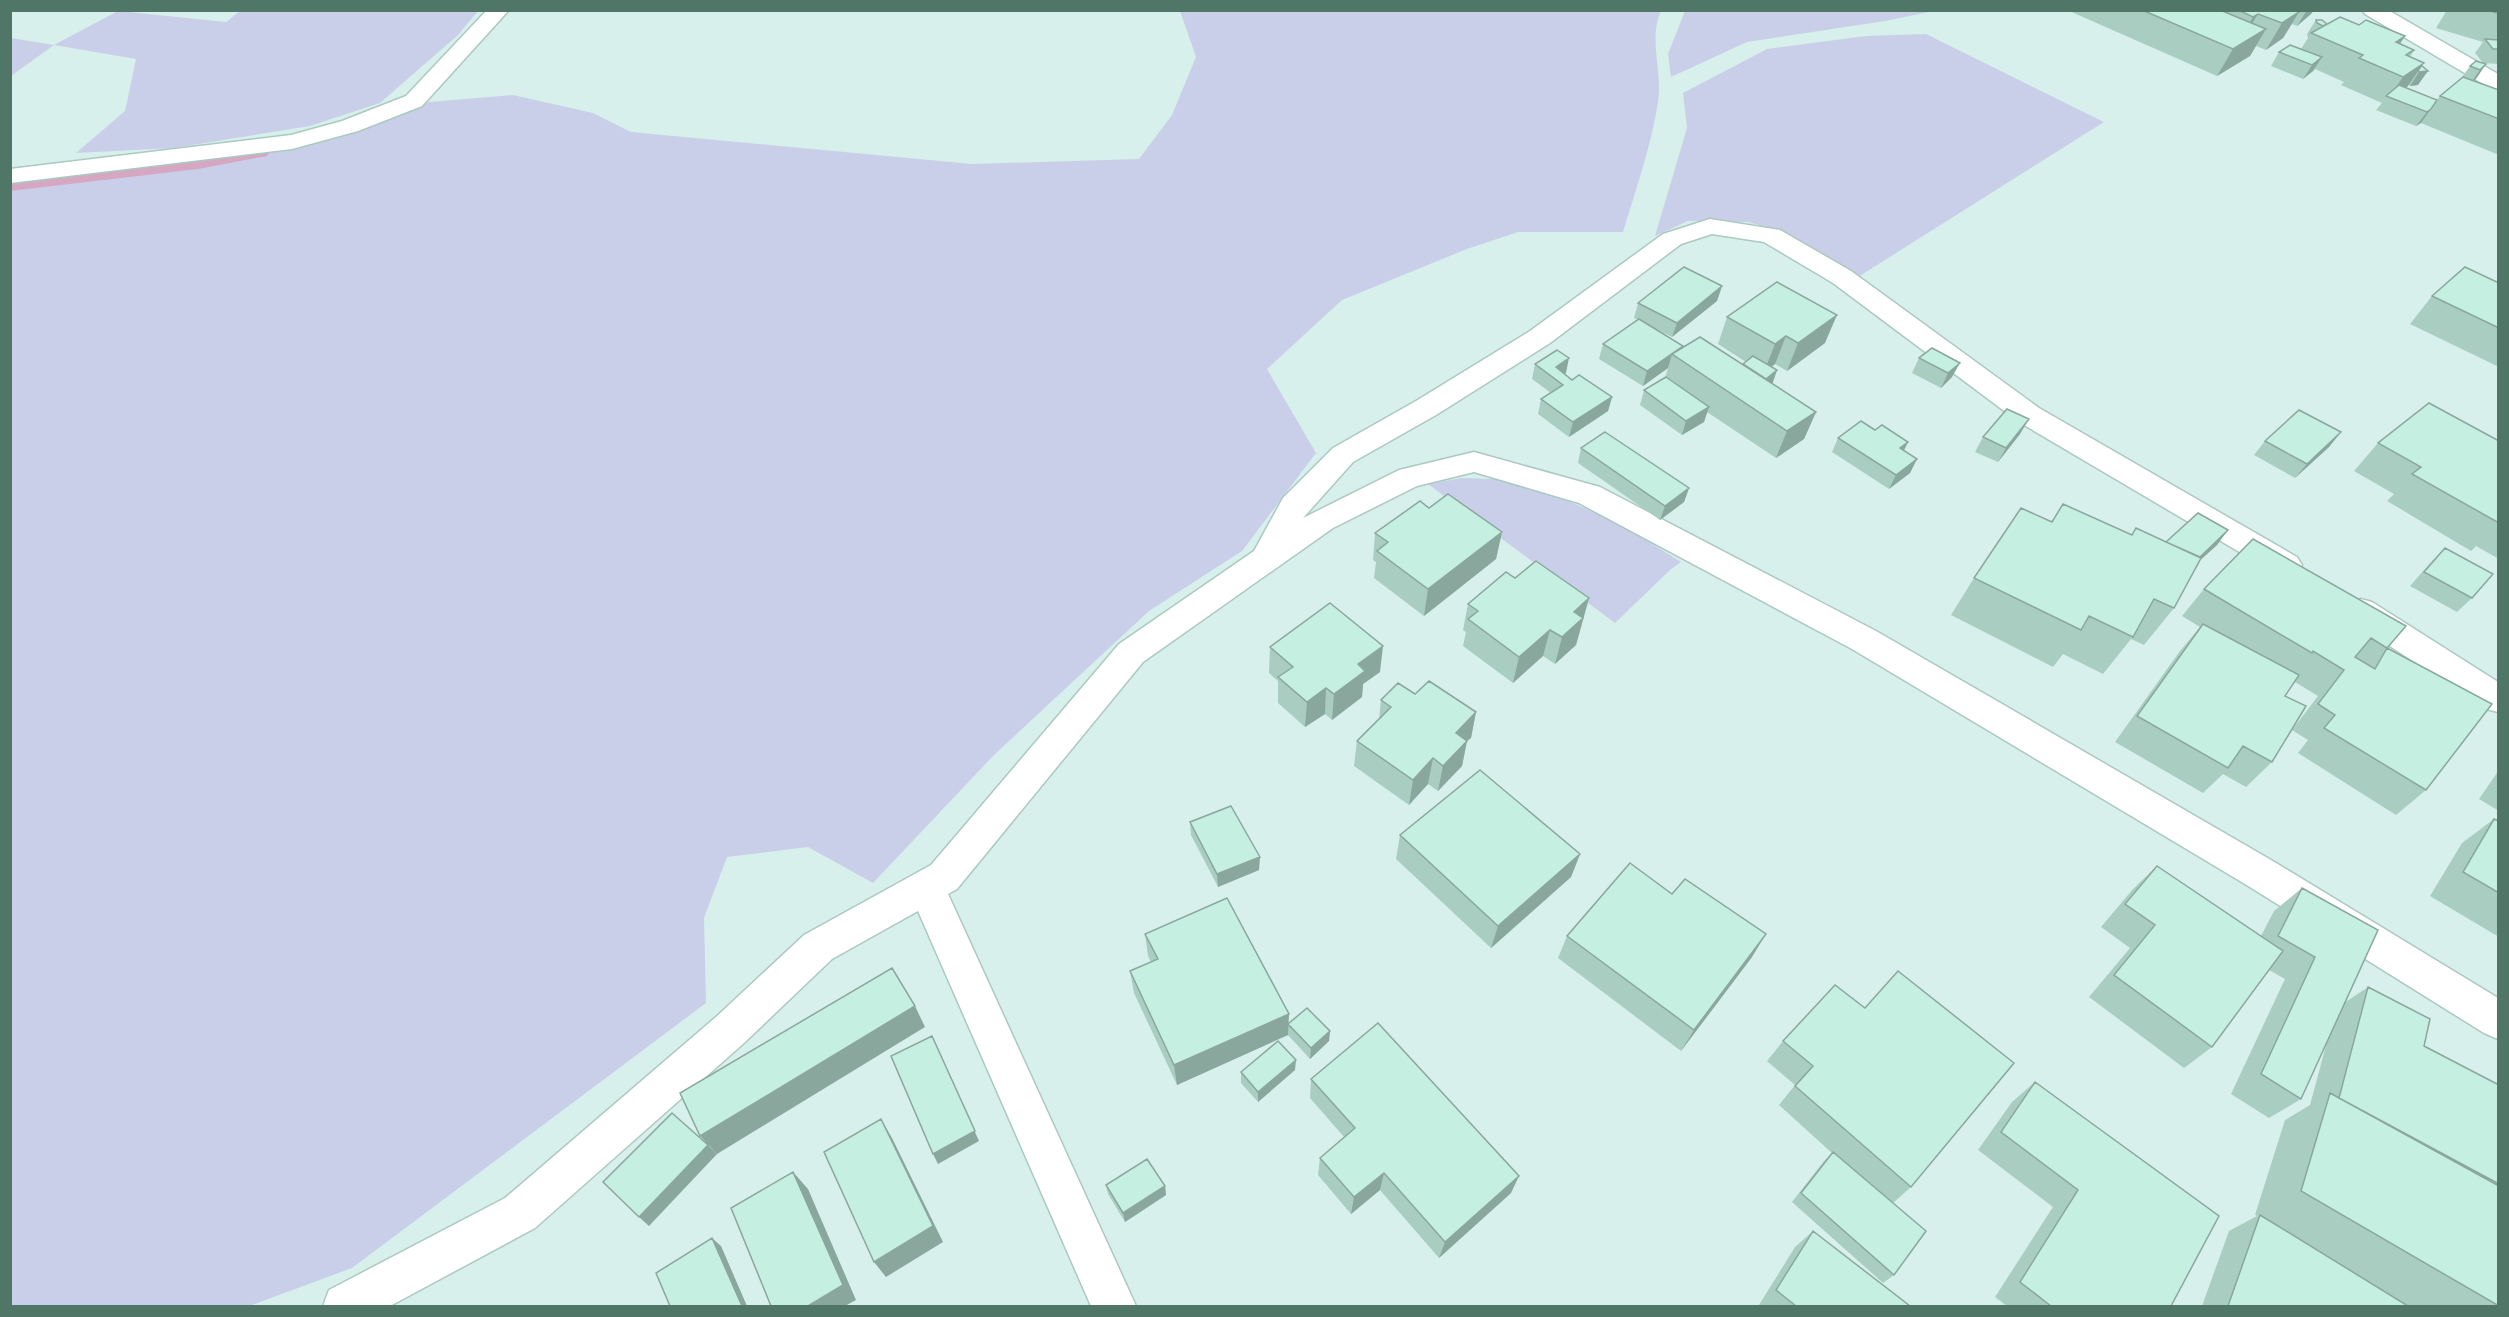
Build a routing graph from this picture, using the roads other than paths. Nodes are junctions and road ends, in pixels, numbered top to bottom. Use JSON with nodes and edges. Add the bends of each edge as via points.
{"nodes":[{"id":1,"x":499,"y":10,"type":"edge"},
{"id":2,"x":2372,"y":10,"type":"edge"},
{"id":3,"x":2499,"y":83,"type":"edge"},
{"id":4,"x":10,"y":176,"type":"edge"},
{"id":5,"x":1264,"y":561,"type":"junction"},
{"id":6,"x":2306,"y":577,"type":"edge"},
{"id":7,"x":2336,"y":595,"type":"edge"},
{"id":8,"x":2499,"y":699,"type":"edge"},
{"id":9,"x":926,"y":887,"type":"junction"},
{"id":10,"x":2499,"y":1020,"type":"edge"},
{"id":11,"x":345,"y":1306,"type":"edge"},
{"id":12,"x":1114,"y":1306,"type":"edge"}],
"edges":[{"from":1,"to":4,"type":"street","via":[[414,101],[350,126],[292,142]]},
{"from":2,"to":3,"type":"street"},
{"from":5,"to":6,"type":"street","via":[[1294,506],[1343,456],[1540,337],[1672,239],[1710,226],[1771,236],[1842,277],[2029,415]]},
{"from":5,"to":9,"type":"street","via":[[1131,653],[944,877]]},
{"from":5,"to":10,"type":"street","via":[[1322,520],[1409,477],[1474,462],[1589,495],[1864,640],[2258,872]]},
{"from":7,"to":8,"type":"street"},
{"from":9,"to":11,"type":"street","via":[[818,947],[730,1030],[520,1213]]},
{"from":9,"to":12,"type":"street"}]}
